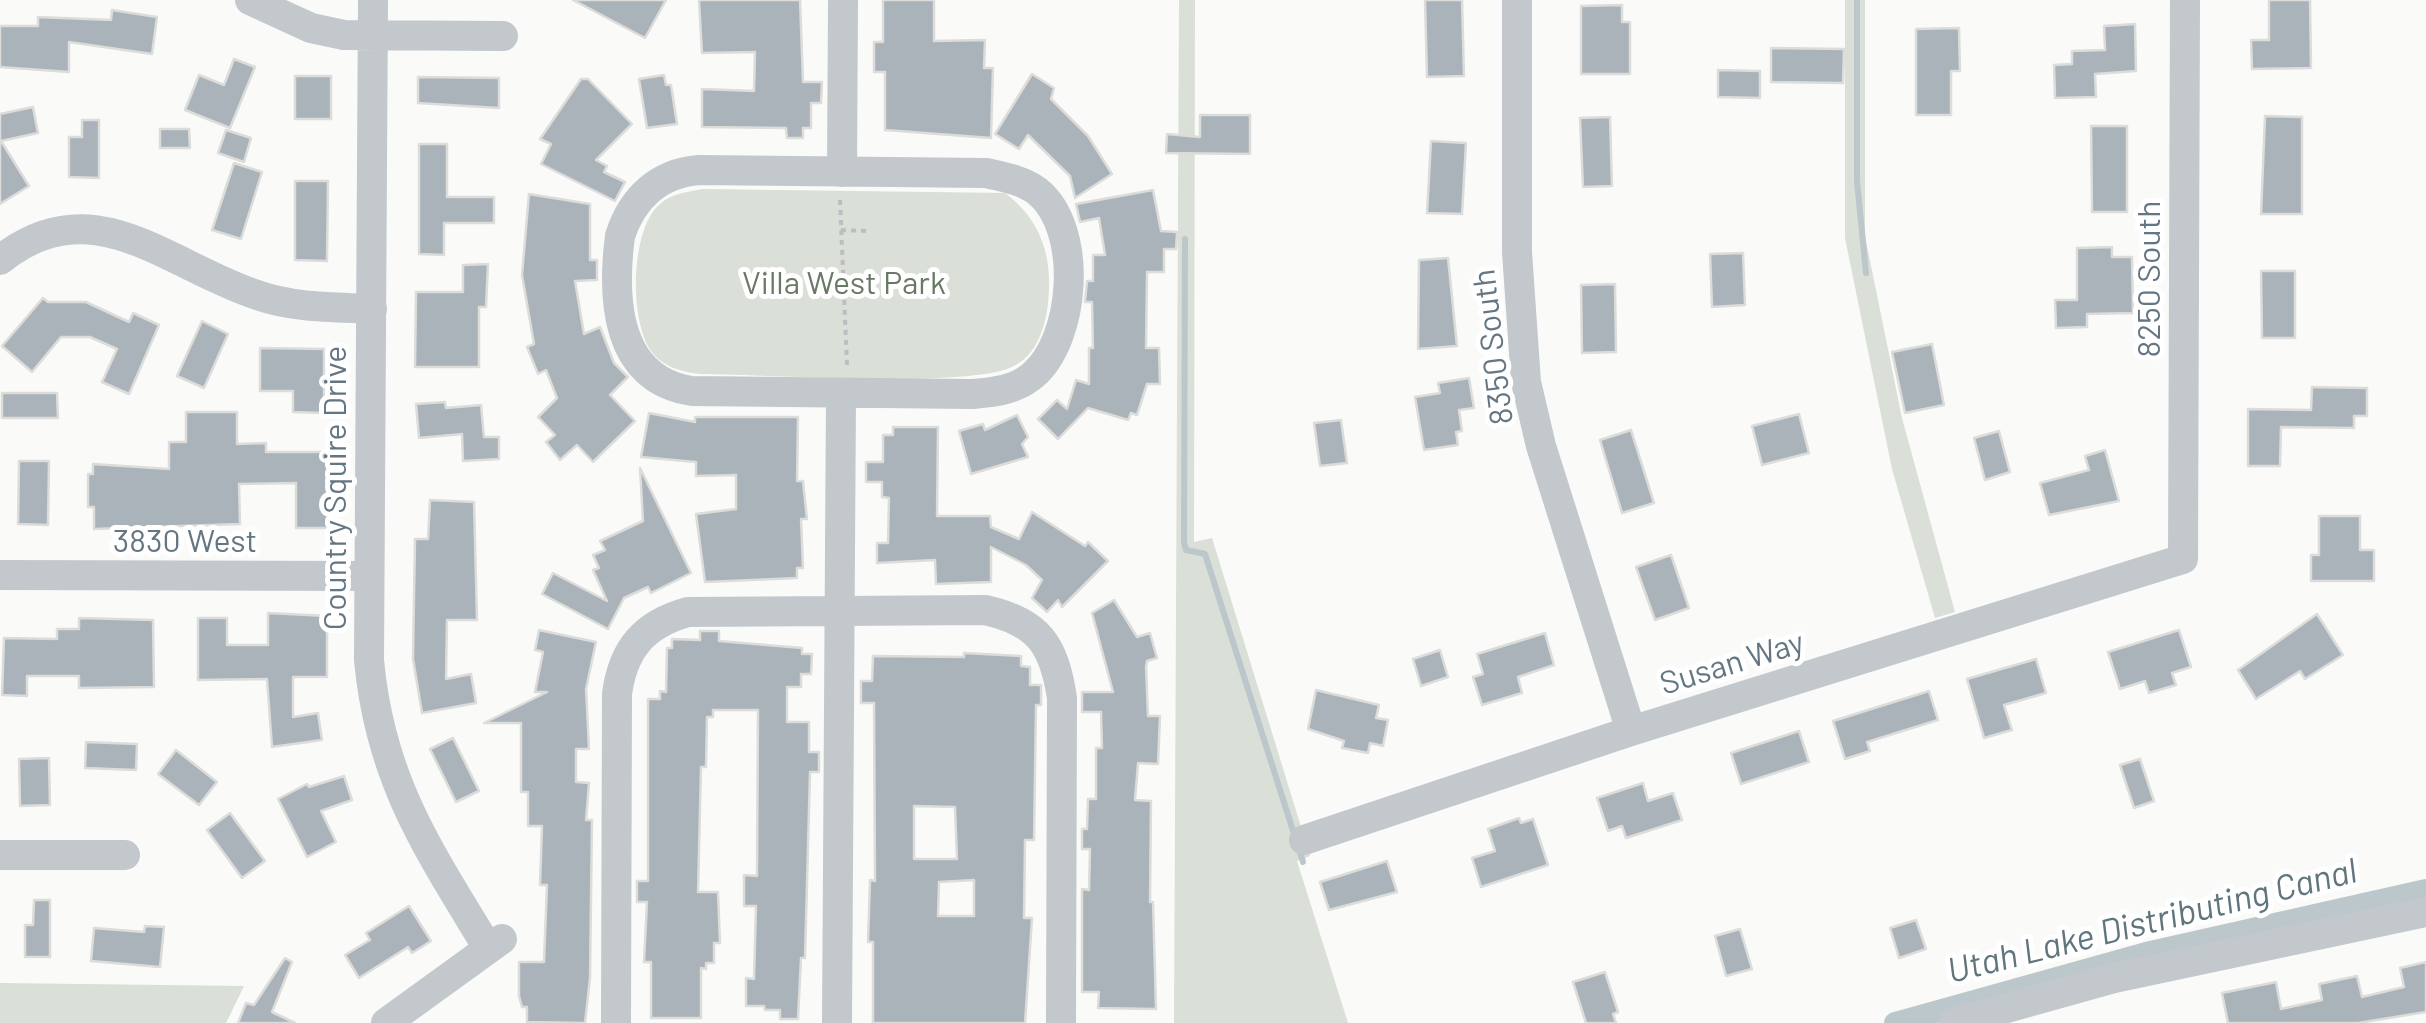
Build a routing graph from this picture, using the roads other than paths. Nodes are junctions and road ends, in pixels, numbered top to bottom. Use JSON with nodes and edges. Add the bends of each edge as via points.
{"nodes":[{"id":1,"x":250,"y":0,"type":"edge"},
{"id":2,"x":373,"y":0,"type":"edge"},
{"id":3,"x":843,"y":0,"type":"edge"},
{"id":4,"x":1518,"y":0,"type":"edge"},
{"id":5,"x":2185,"y":0,"type":"edge"},
{"id":6,"x":373,"y":35,"type":"junction"},
{"id":7,"x":503,"y":36,"type":"dead end"},
{"id":8,"x":842,"y":172,"type":"junction"},
{"id":9,"x":0,"y":260,"type":"edge"},
{"id":10,"x":372,"y":309,"type":"junction"},
{"id":11,"x":841,"y":394,"type":"junction"},
{"id":12,"x":2183,"y":559,"type":"joint"},
{"id":13,"x":0,"y":575,"type":"edge"},
{"id":14,"x":369,"y":576,"type":"junction"},
{"id":15,"x":840,"y":611,"type":"junction"},
{"id":16,"x":1631,"y":731,"type":"junction"},
{"id":17,"x":1304,"y":840,"type":"dead end"},
{"id":18,"x":0,"y":855,"type":"edge"},
{"id":19,"x":125,"y":855,"type":"dead end"},
{"id":20,"x":2426,"y":912,"type":"edge"},
{"id":21,"x":386,"y":1023,"type":"edge"},
{"id":22,"x":616,"y":1023,"type":"edge"},
{"id":23,"x":837,"y":1023,"type":"edge"},
{"id":24,"x":1062,"y":1023,"type":"edge"},
{"id":25,"x":1953,"y":1023,"type":"edge"}],
"edges":[{"from":1,"to":6,"type":"street","via":[[311,28]]},
{"from":2,"to":6,"type":"street","name":"Country Squire Drive"},
{"from":3,"to":8,"type":"street"},
{"from":4,"to":16,"type":"street","name":"8350 South","via":[[1517,252],[1526,382]]},
{"from":5,"to":12,"type":"street","name":"8250 South"},
{"from":6,"to":7,"type":"street"},
{"from":6,"to":10,"type":"street","name":"Country Squire Drive"},
{"from":8,"to":11,"type":"street","via":[[699,170],[666,177],[625,220],[618,282],[626,345],[667,385]]},
{"from":8,"to":11,"type":"street","via":[[1014,179],[1051,208],[1062,230],[1068,277],[1056,347],[1019,385],[973,394]]},
{"from":9,"to":10,"type":"street","via":[[55,231],[105,230],[261,297]]},
{"from":10,"to":14,"type":"street","name":"Country Squire Drive"},
{"from":11,"to":15,"type":"street"},
{"from":12,"to":16,"type":"street","name":"Susan Way"},
{"from":13,"to":14,"type":"street","name":"3830 West"},
{"from":14,"to":21,"type":"street","name":"Country Squire Drive","via":[[369,660],[380,742],[408,813],[495,944]]},
{"from":15,"to":22,"type":"street","via":[[688,612],[662,619],[631,646],[617,694]]},
{"from":15,"to":23,"type":"street"},
{"from":15,"to":24,"type":"street","via":[[985,610],[1013,616],[1050,649],[1062,698]]},
{"from":16,"to":17,"type":"street","name":"Susan Way"},
{"from":18,"to":19,"type":"street"},
{"from":20,"to":25,"type":"street","via":[[2114,978]]}]}
